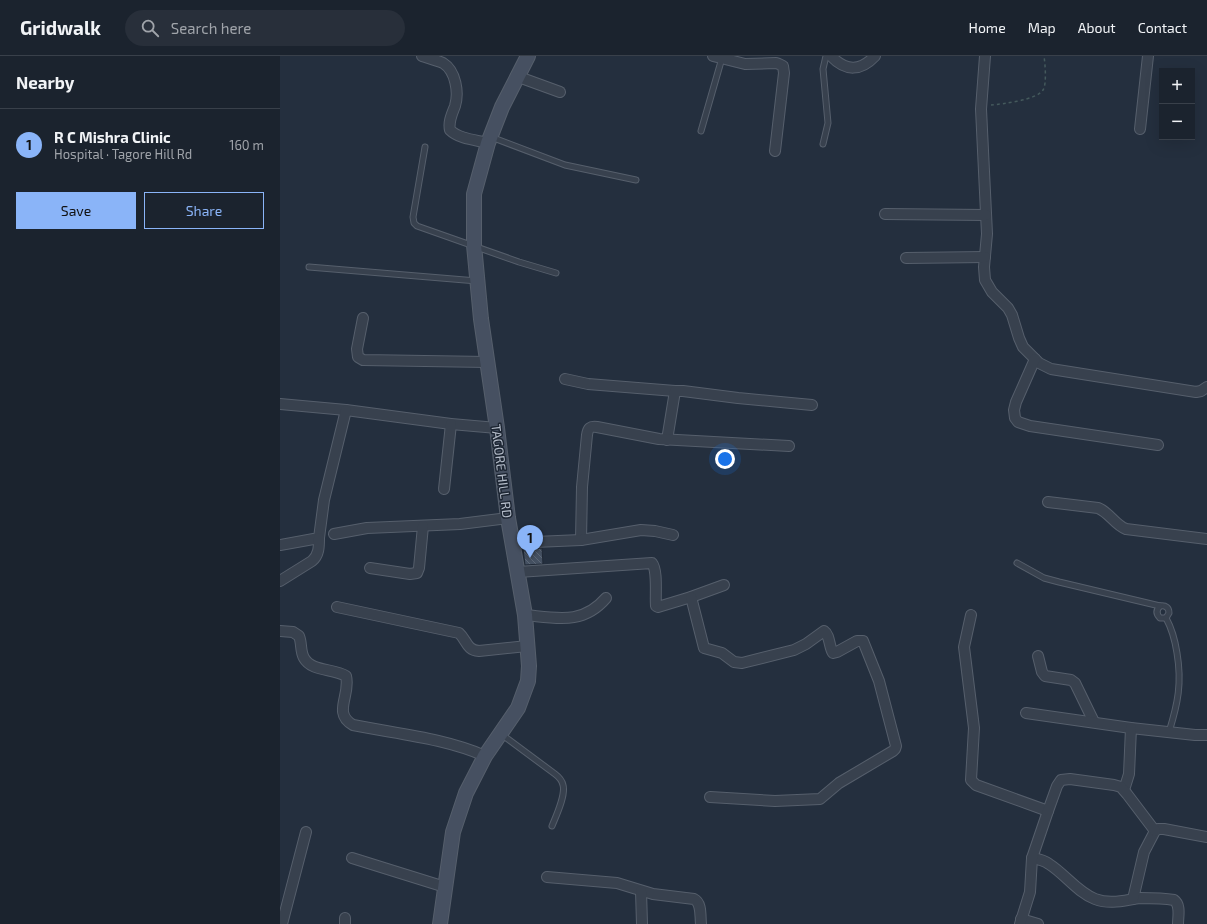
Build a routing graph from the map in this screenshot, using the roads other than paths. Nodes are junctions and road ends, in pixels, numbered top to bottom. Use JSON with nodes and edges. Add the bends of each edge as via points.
{"nodes":[{"id":1,"x":422,"y":56,"type":"edge"},
{"id":2,"x":528,"y":56,"type":"edge"},
{"id":3,"x":826,"y":56,"type":"edge"},
{"id":4,"x":831,"y":56,"type":"edge"},
{"id":5,"x":875,"y":56,"type":"edge"},
{"id":6,"x":985,"y":56,"type":"edge"},
{"id":7,"x":1148,"y":56,"type":"edge"},
{"id":8,"x":717,"y":57,"type":"edge"},
{"id":9,"x":516,"y":76,"type":"junction"},
{"id":10,"x":560,"y":92,"type":"dead end"},
{"id":11,"x":1140,"y":129,"type":"dead end"},
{"id":12,"x":701,"y":130,"type":"dead end"},
{"id":13,"x":489,"y":140,"type":"junction"},
{"id":14,"x":823,"y":144,"type":"dead end"},
{"id":15,"x":425,"y":147,"type":"dead end"},
{"id":16,"x":775,"y":151,"type":"dead end"},
{"id":17,"x":636,"y":180,"type":"dead end"},
{"id":18,"x":885,"y":214,"type":"dead end"},
{"id":19,"x":986,"y":215,"type":"junction"},
{"id":20,"x":474,"y":245,"type":"junction"},
{"id":21,"x":985,"y":257,"type":"junction"},
{"id":22,"x":906,"y":258,"type":"dead end"},
{"id":23,"x":309,"y":267,"type":"dead end"},
{"id":24,"x":556,"y":273,"type":"dead end"},
{"id":25,"x":477,"y":281,"type":"junction"},
{"id":26,"x":363,"y":318,"type":"dead end"},
{"id":27,"x":1034,"y":358,"type":"junction"},
{"id":28,"x":487,"y":362,"type":"junction"},
{"id":29,"x":565,"y":379,"type":"dead end"},
{"id":30,"x":1207,"y":387,"type":"edge"},
{"id":31,"x":675,"y":391,"type":"junction"},
{"id":32,"x":280,"y":404,"type":"edge"},
{"id":33,"x":812,"y":405,"type":"dead end"},
{"id":34,"x":346,"y":410,"type":"junction"},
{"id":35,"x":451,"y":424,"type":"junction"},
{"id":36,"x":497,"y":428,"type":"junction"},
{"id":37,"x":667,"y":440,"type":"junction"},
{"id":38,"x":1158,"y":444,"type":"dead end"},
{"id":39,"x":789,"y":446,"type":"dead end"},
{"id":40,"x":444,"y":489,"type":"dead end"},
{"id":41,"x":1048,"y":502,"type":"dead end"},
{"id":42,"x":508,"y":518,"type":"junction"},
{"id":43,"x":423,"y":526,"type":"junction"},
{"id":44,"x":334,"y":534,"type":"dead end"},
{"id":45,"x":673,"y":535,"type":"dead end"},
{"id":46,"x":319,"y":538,"type":"junction"},
{"id":47,"x":1207,"y":539,"type":"edge"},
{"id":48,"x":581,"y":540,"type":"junction"},
{"id":49,"x":512,"y":543,"type":"junction"},
{"id":50,"x":280,"y":545,"type":"edge"},
{"id":51,"x":1017,"y":563,"type":"dead end"},
{"id":52,"x":370,"y":568,"type":"dead end"},
{"id":53,"x":518,"y":572,"type":"junction"},
{"id":54,"x":280,"y":581,"type":"edge"},
{"id":55,"x":724,"y":585,"type":"dead end"},
{"id":56,"x":691,"y":597,"type":"junction"},
{"id":57,"x":606,"y":598,"type":"dead end"},
{"id":58,"x":1160,"y":606,"type":"junction"},
{"id":59,"x":337,"y":607,"type":"dead end"},
{"id":60,"x":525,"y":615,"type":"junction"},
{"id":61,"x":971,"y":615,"type":"dead end"},
{"id":62,"x":1166,"y":618,"type":"junction"},
{"id":63,"x":280,"y":632,"type":"edge"},
{"id":64,"x":527,"y":646,"type":"junction"},
{"id":65,"x":1038,"y":656,"type":"dead end"},
{"id":66,"x":1026,"y":713,"type":"dead end"},
{"id":67,"x":1094,"y":722,"type":"junction"},
{"id":68,"x":1131,"y":728,"type":"junction"},
{"id":69,"x":1169,"y":732,"type":"junction"},
{"id":70,"x":500,"y":733,"type":"junction"},
{"id":71,"x":1207,"y":734,"type":"edge"},
{"id":72,"x":484,"y":756,"type":"junction"},
{"id":73,"x":1124,"y":790,"type":"junction"},
{"id":74,"x":710,"y":797,"type":"dead end"},
{"id":75,"x":1048,"y":811,"type":"junction"},
{"id":76,"x":552,"y":826,"type":"dead end"},
{"id":77,"x":1155,"y":831,"type":"junction"},
{"id":78,"x":306,"y":832,"type":"dead end"},
{"id":79,"x":1207,"y":837,"type":"edge"},
{"id":80,"x":352,"y":858,"type":"dead end"},
{"id":81,"x":1032,"y":858,"type":"junction"},
{"id":82,"x":547,"y":877,"type":"dead end"},
{"id":83,"x":445,"y":887,"type":"junction"},
{"id":84,"x":641,"y":891,"type":"junction"},
{"id":85,"x":1133,"y":899,"type":"junction"},
{"id":86,"x":1020,"y":921,"type":"edge"},
{"id":87,"x":282,"y":924,"type":"edge"},
{"id":88,"x":440,"y":924,"type":"edge"},
{"id":89,"x":642,"y":924,"type":"edge"},
{"id":90,"x":701,"y":924,"type":"edge"},
{"id":91,"x":1038,"y":924,"type":"edge"},
{"id":92,"x":1178,"y":924,"type":"edge"}],
"edges":[{"from":1,"to":13,"type":"street","via":[[447,66],[456,86],[457,98],[450,130],[459,136]]},
{"from":2,"to":9,"type":"main road","name":"TAGORE HILL RD"},
{"from":3,"to":14,"type":"lane","via":[[823,70],[828,123]]},
{"from":4,"to":5,"type":"street","via":[[848,67],[856,68],[865,65]]},
{"from":6,"to":19,"type":"street","via":[[981,104]]},
{"from":7,"to":11,"type":"street"},
{"from":8,"to":12,"type":"lane"},
{"from":8,"to":16,"type":"street","via":[[744,64],[776,63],[783,66]]},
{"from":9,"to":10,"type":"street"},
{"from":9,"to":13,"type":"main road","name":"TAGORE HILL RD"},
{"from":13,"to":17,"type":"lane","via":[[565,165]]},
{"from":13,"to":20,"type":"main road","name":"TAGORE HILL RD","via":[[474,194]]},
{"from":15,"to":20,"type":"lane","via":[[414,223]]},
{"from":18,"to":19,"type":"street"},
{"from":19,"to":21,"type":"street"},
{"from":20,"to":24,"type":"lane"},
{"from":20,"to":25,"type":"main road","name":"TAGORE HILL RD"},
{"from":21,"to":22,"type":"street"},
{"from":21,"to":27,"type":"street","via":[[984,274],[987,286],[1008,308],[1023,347]]},
{"from":23,"to":25,"type":"lane"},
{"from":25,"to":28,"type":"main road","name":"TAGORE HILL RD"},
{"from":26,"to":28,"type":"street","via":[[357,349],[358,357],[363,360]]},
{"from":27,"to":30,"type":"street","via":[[1051,369],[1196,392]]},
{"from":27,"to":38,"type":"street","via":[[1014,406],[1015,418],[1021,424]]},
{"from":28,"to":36,"type":"main road","name":"TAGORE HILL RD"},
{"from":29,"to":31,"type":"street","via":[[588,384]]},
{"from":31,"to":33,"type":"street"},
{"from":31,"to":37,"type":"street"},
{"from":32,"to":34,"type":"street"},
{"from":34,"to":35,"type":"street"},
{"from":34,"to":46,"type":"street","via":[[324,500]]},
{"from":35,"to":36,"type":"street"},
{"from":35,"to":40,"type":"street"},
{"from":36,"to":42,"type":"main road","name":"TAGORE HILL RD"},
{"from":37,"to":39,"type":"street"},
{"from":37,"to":48,"type":"street","via":[[597,427],[588,428],[582,487]]},
{"from":41,"to":47,"type":"street","via":[[1098,508],[1126,529]]},
{"from":42,"to":43,"type":"street"},
{"from":42,"to":49,"type":"main road","name":"TAGORE HILL RD"},
{"from":43,"to":44,"type":"street","via":[[367,528]]},
{"from":43,"to":52,"type":"street","via":[[417,573]]},
{"from":45,"to":48,"type":"street","via":[[641,530]]},
{"from":46,"to":50,"type":"street"},
{"from":46,"to":54,"type":"street","via":[[316,557]]},
{"from":48,"to":49,"type":"street"},
{"from":49,"to":53,"type":"main road","name":"TAGORE HILL RD"},
{"from":51,"to":58,"type":"lane","via":[[1044,578]]},
{"from":53,"to":56,"type":"street","via":[[652,563],[656,606]]},
{"from":53,"to":60,"type":"main road","name":"TAGORE HILL RD"},
{"from":55,"to":56,"type":"street"},
{"from":56,"to":74,"type":"street","via":[[704,648],[722,653],[736,663],[794,650],[824,631],[827,633],[833,653],[857,641],[863,641],[878,681],[896,746],[893,751],[839,783],[820,799],[775,801]]},
{"from":57,"to":60,"type":"street","via":[[591,612],[576,618]]},
{"from":58,"to":62,"type":"lane","via":[[1157,614],[1160,618]]},
{"from":58,"to":62,"type":"lane","via":[[1168,608],[1169,614]]},
{"from":59,"to":64,"type":"street","via":[[459,633],[475,651]]},
{"from":60,"to":64,"type":"main road","name":"TAGORE HILL RD"},
{"from":61,"to":75,"type":"street","via":[[964,647],[974,728],[971,780],[976,785]]},
{"from":62,"to":69,"type":"lane","via":[[1173,633],[1180,675],[1178,697]]},
{"from":63,"to":72,"type":"street","via":[[293,632],[299,636],[303,657],[308,663],[346,676],[348,684],[342,709],[346,721],[353,725],[450,744]]},
{"from":64,"to":70,"type":"main road","name":"TAGORE HILL RD","via":[[529,666],[526,688],[518,708]]},
{"from":65,"to":67,"type":"street","via":[[1045,676],[1071,680],[1075,683]]},
{"from":66,"to":67,"type":"street"},
{"from":67,"to":68,"type":"street"},
{"from":68,"to":69,"type":"street"},
{"from":68,"to":73,"type":"street","via":[[1129,774]]},
{"from":69,"to":71,"type":"street"},
{"from":70,"to":72,"type":"main road","name":"TAGORE HILL RD"},
{"from":70,"to":76,"type":"lane","via":[[562,781],[564,789]]},
{"from":72,"to":83,"type":"main road","name":"TAGORE HILL RD","via":[[459,810]]},
{"from":73,"to":75,"type":"street","via":[[1114,785],[1063,779],[1057,786]]},
{"from":73,"to":77,"type":"street"},
{"from":75,"to":81,"type":"street"},
{"from":77,"to":79,"type":"street","via":[[1164,829]]},
{"from":77,"to":85,"type":"street","via":[[1144,852]]},
{"from":78,"to":87,"type":"street"},
{"from":80,"to":83,"type":"street"},
{"from":81,"to":85,"type":"street","via":[[1050,864],[1078,889],[1093,898],[1108,902]]},
{"from":81,"to":86,"type":"street","via":[[1030,892]]},
{"from":82,"to":84,"type":"street","via":[[617,883]]},
{"from":83,"to":88,"type":"main road","name":"TAGORE HILL RD"},
{"from":84,"to":89,"type":"street"},
{"from":84,"to":90,"type":"street","via":[[697,900]]},
{"from":85,"to":92,"type":"street","via":[[1155,898],[1176,901]]},
{"from":86,"to":91,"type":"street"}]}
